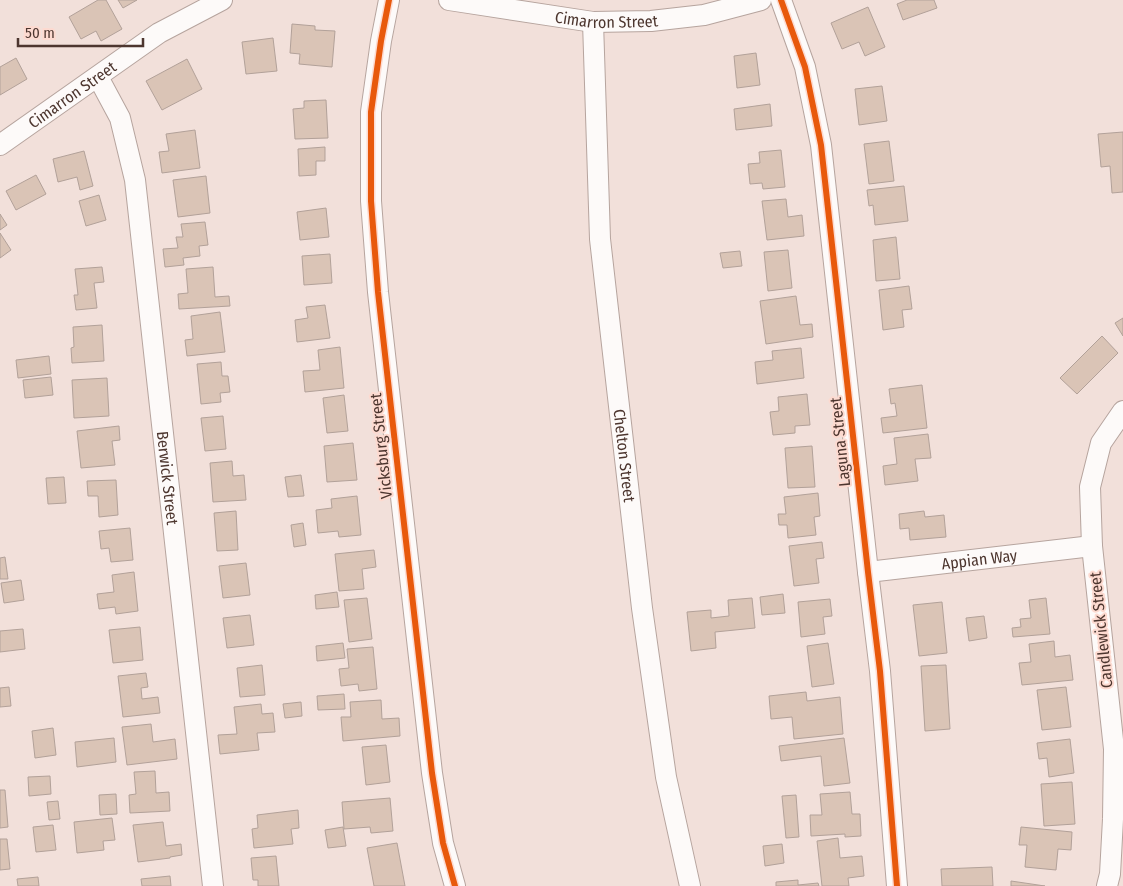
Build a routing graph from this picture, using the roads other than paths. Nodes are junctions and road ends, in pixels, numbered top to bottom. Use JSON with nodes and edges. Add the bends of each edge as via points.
{"nodes":[{"id":1,"x":222,"y":0,"type":"edge"},
{"id":2,"x":389,"y":0,"type":"edge"},
{"id":3,"x":449,"y":0,"type":"edge"},
{"id":4,"x":761,"y":0,"type":"edge"},
{"id":5,"x":781,"y":0,"type":"edge"},
{"id":6,"x":593,"y":22,"type":"junction"},
{"id":7,"x":98,"y":77,"type":"junction"},
{"id":8,"x":0,"y":145,"type":"edge"},
{"id":9,"x":1123,"y":411,"type":"edge"},
{"id":10,"x":1092,"y":546,"type":"junction"},
{"id":11,"x":868,"y":572,"type":"junction"},
{"id":12,"x":213,"y":886,"type":"edge"},
{"id":13,"x":455,"y":886,"type":"edge"},
{"id":14,"x":690,"y":886,"type":"edge"},
{"id":15,"x":897,"y":886,"type":"edge"},
{"id":16,"x":1107,"y":886,"type":"edge"}],
"edges":[{"from":1,"to":7,"type":"street","name":"Cimarron Street","via":[[159,33]]},
{"from":2,"to":13,"type":"street","name":"Vicksburg Street","via":[[372,112],[371,201],[378,292],[432,773],[443,843]]},
{"from":3,"to":6,"type":"street","name":"Cimarron Street"},
{"from":4,"to":6,"type":"street","name":"Cimarron Street","via":[[704,15],[651,21]]},
{"from":5,"to":11,"type":"street","name":"Laguna Street","via":[[805,67],[821,145]]},
{"from":6,"to":14,"type":"street","name":"Chelton Street","via":[[600,239],[642,608],[666,777]]},
{"from":7,"to":8,"type":"street","name":"Cimarron Street"},
{"from":7,"to":12,"type":"street","name":"Berwick Street","via":[[120,118],[135,180]]},
{"from":9,"to":10,"type":"street","name":"Candlewick Street","via":[[1101,443],[1090,487]]},
{"from":10,"to":11,"type":"street","name":"Appian Way"},
{"from":10,"to":16,"type":"street","name":"Candlewick Street","via":[[1114,748]]},
{"from":11,"to":15,"type":"street","name":"Laguna Street","via":[[880,671]]}]}
